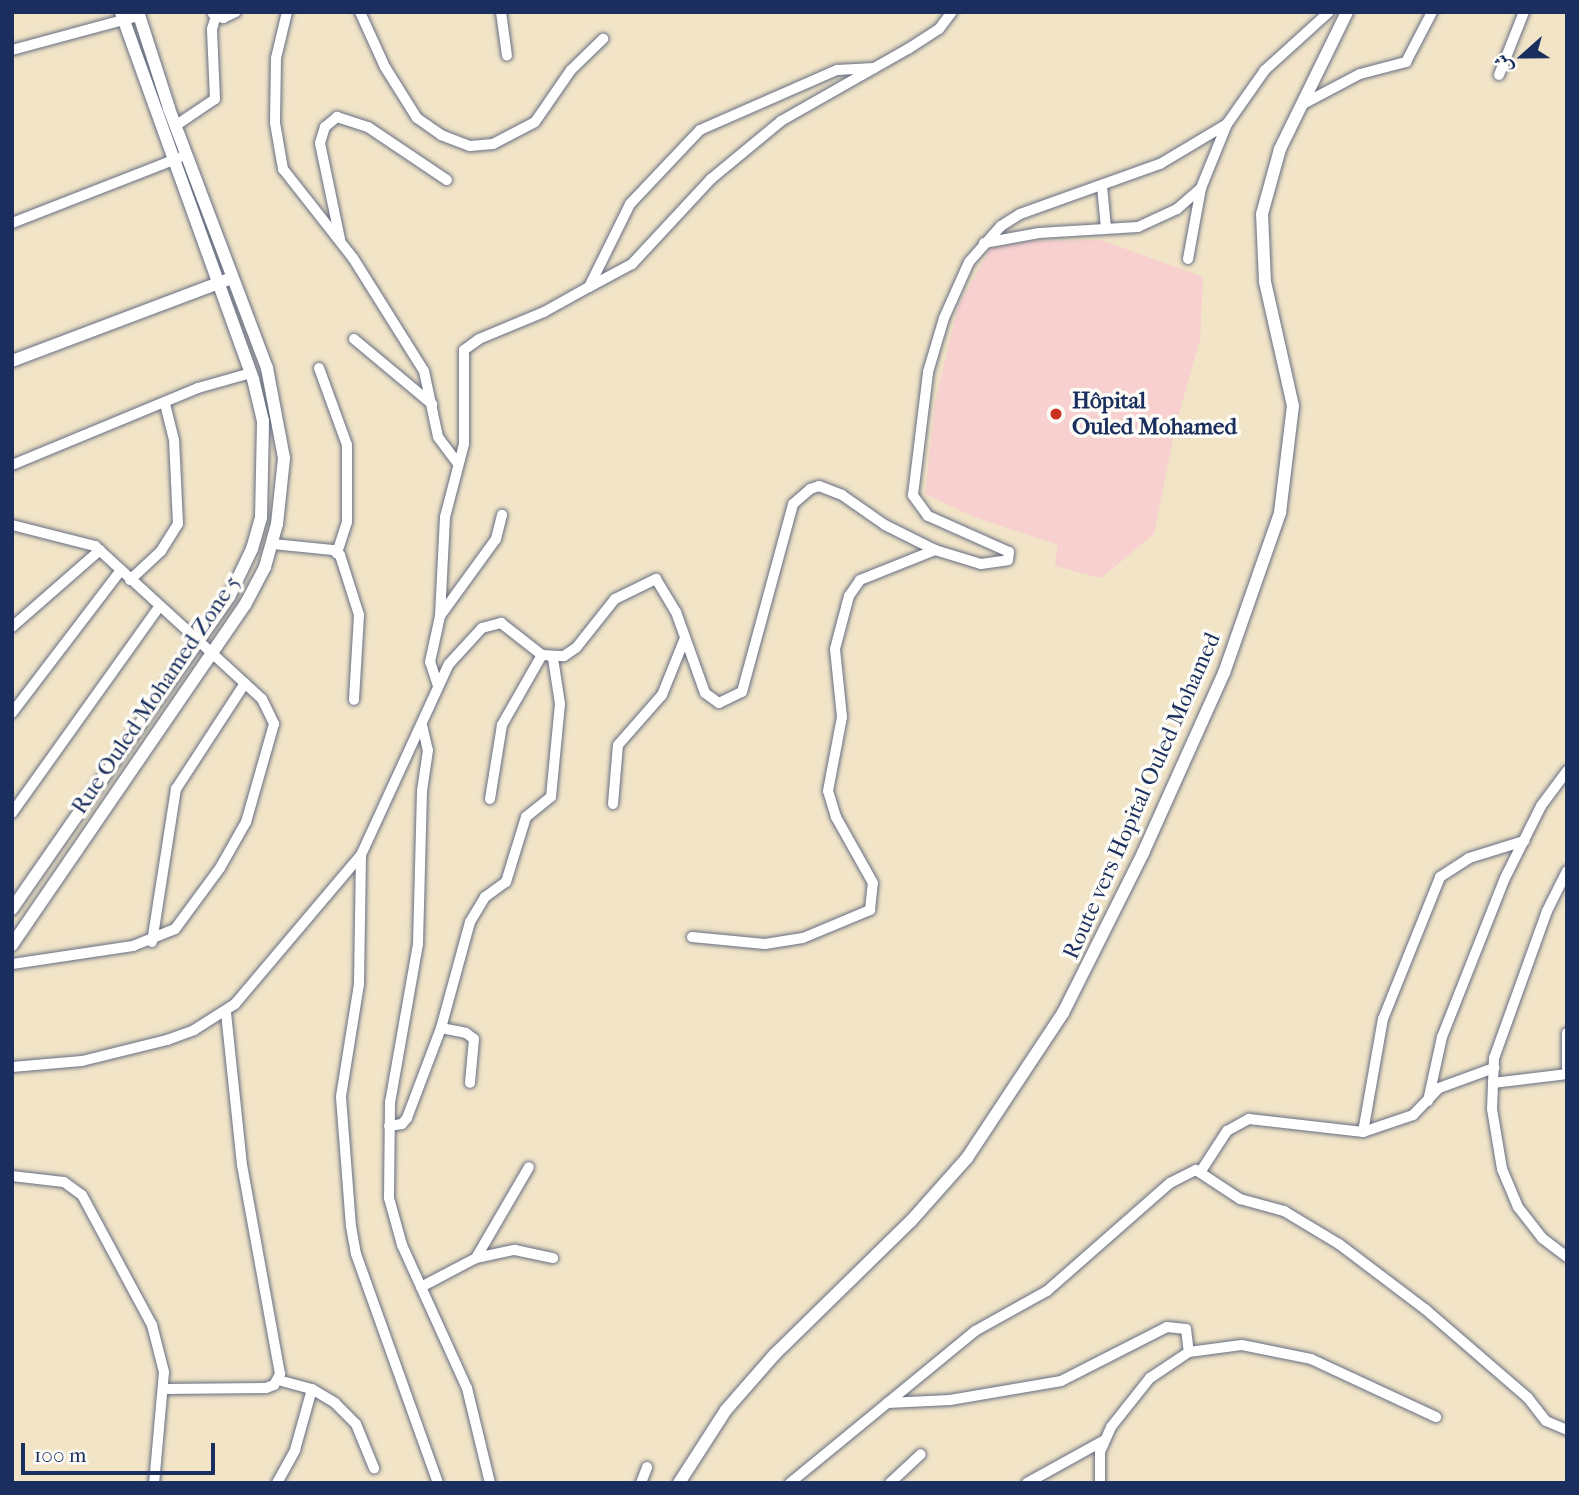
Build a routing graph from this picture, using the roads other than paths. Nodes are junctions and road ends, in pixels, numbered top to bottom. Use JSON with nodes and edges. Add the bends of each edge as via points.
{"nodes":[{"id":1,"x":236,"y":12,"type":"edge"},
{"id":2,"x":287,"y":12,"type":"edge"},
{"id":3,"x":360,"y":12,"type":"edge"},
{"id":4,"x":501,"y":12,"type":"edge"},
{"id":5,"x":952,"y":12,"type":"edge"},
{"id":6,"x":1329,"y":12,"type":"edge"},
{"id":7,"x":1347,"y":12,"type":"edge"},
{"id":8,"x":1432,"y":12,"type":"edge"},
{"id":9,"x":1524,"y":12,"type":"edge"},
{"id":10,"x":138,"y":14,"type":"edge"},
{"id":11,"x":213,"y":14,"type":"edge"},
{"id":12,"x":122,"y":16,"type":"edge"},
{"id":13,"x":603,"y":38,"type":"dead end"},
{"id":14,"x":12,"y":50,"type":"edge"},
{"id":15,"x":508,"y":56,"type":"dead end"},
{"id":16,"x":874,"y":68,"type":"junction"},
{"id":17,"x":1499,"y":75,"type":"dead end"},
{"id":18,"x":1303,"y":104,"type":"junction"},
{"id":19,"x":1227,"y":124,"type":"junction"},
{"id":20,"x":175,"y":126,"type":"junction"},
{"id":21,"x":186,"y":155,"type":"junction"},
{"id":22,"x":171,"y":161,"type":"junction"},
{"id":23,"x":447,"y":180,"type":"dead end"},
{"id":24,"x":1102,"y":186,"type":"junction"},
{"id":25,"x":1201,"y":188,"type":"junction"},
{"id":26,"x":1036,"y":209,"type":"junction"},
{"id":27,"x":12,"y":223,"type":"edge"},
{"id":28,"x":1107,"y":228,"type":"junction"},
{"id":29,"x":1040,"y":233,"type":"junction"},
{"id":30,"x":340,"y":242,"type":"junction"},
{"id":31,"x":983,"y":243,"type":"junction"},
{"id":32,"x":1188,"y":260,"type":"dead end"},
{"id":33,"x":233,"y":277,"type":"junction"},
{"id":34,"x":219,"y":283,"type":"junction"},
{"id":35,"x":589,"y":288,"type":"junction"},
{"id":36,"x":354,"y":339,"type":"dead end"},
{"id":37,"x":12,"y":361,"type":"edge"},
{"id":38,"x":319,"y":368,"type":"dead end"},
{"id":39,"x":251,"y":373,"type":"junction"},
{"id":40,"x":165,"y":404,"type":"junction"},
{"id":41,"x":432,"y":404,"type":"junction"},
{"id":42,"x":458,"y":464,"type":"junction"},
{"id":43,"x":12,"y":465,"type":"edge"},
{"id":44,"x":502,"y":515,"type":"dead end"},
{"id":45,"x":12,"y":525,"type":"edge"},
{"id":46,"x":273,"y":544,"type":"junction"},
{"id":47,"x":100,"y":550,"type":"junction"},
{"id":48,"x":935,"y":550,"type":"junction"},
{"id":49,"x":337,"y":553,"type":"junction"},
{"id":50,"x":120,"y":571,"type":"junction"},
{"id":51,"x":130,"y":580,"type":"junction"},
{"id":52,"x":159,"y":607,"type":"junction"},
{"id":53,"x":440,"y":616,"type":"junction"},
{"id":54,"x":12,"y":627,"type":"edge"},
{"id":55,"x":685,"y":638,"type":"junction"},
{"id":56,"x":199,"y":642,"type":"junction"},
{"id":57,"x":214,"y":654,"type":"junction"},
{"id":58,"x":548,"y":657,"type":"junction"},
{"id":59,"x":245,"y":683,"type":"junction"},
{"id":60,"x":438,"y":686,"type":"junction"},
{"id":61,"x":354,"y":700,"type":"dead end"},
{"id":62,"x":12,"y":713,"type":"edge"},
{"id":63,"x":422,"y":725,"type":"junction"},
{"id":64,"x":1567,"y":771,"type":"edge"},
{"id":65,"x":491,"y":799,"type":"dead end"},
{"id":66,"x":613,"y":804,"type":"dead end"},
{"id":67,"x":12,"y":813,"type":"edge"},
{"id":68,"x":1524,"y":841,"type":"junction"},
{"id":69,"x":361,"y":855,"type":"junction"},
{"id":70,"x":1567,"y":871,"type":"edge"},
{"id":71,"x":12,"y":909,"type":"edge"},
{"id":72,"x":692,"y":937,"type":"dead end"},
{"id":73,"x":152,"y":942,"type":"junction"},
{"id":74,"x":12,"y":945,"type":"edge"},
{"id":75,"x":12,"y":964,"type":"edge"},
{"id":76,"x":226,"y":1012,"type":"junction"},
{"id":77,"x":441,"y":1028,"type":"junction"},
{"id":78,"x":1567,"y":1034,"type":"edge"},
{"id":79,"x":12,"y":1067,"type":"edge"},
{"id":80,"x":1494,"y":1068,"type":"junction"},
{"id":81,"x":1567,"y":1068,"type":"edge"},
{"id":82,"x":1567,"y":1074,"type":"edge"},
{"id":83,"x":470,"y":1083,"type":"dead end"},
{"id":84,"x":1493,"y":1083,"type":"junction"},
{"id":85,"x":1428,"y":1101,"type":"junction"},
{"id":86,"x":389,"y":1126,"type":"junction"},
{"id":87,"x":1363,"y":1132,"type":"junction"},
{"id":88,"x":529,"y":1167,"type":"dead end"},
{"id":89,"x":1201,"y":1171,"type":"junction"},
{"id":90,"x":12,"y":1176,"type":"edge"},
{"id":91,"x":1567,"y":1257,"type":"edge"},
{"id":92,"x":476,"y":1258,"type":"junction"},
{"id":93,"x":553,"y":1258,"type":"dead end"},
{"id":94,"x":421,"y":1287,"type":"junction"},
{"id":95,"x":1189,"y":1352,"type":"junction"},
{"id":96,"x":278,"y":1380,"type":"junction"},
{"id":97,"x":164,"y":1389,"type":"junction"},
{"id":98,"x":312,"y":1389,"type":"junction"},
{"id":99,"x":887,"y":1403,"type":"junction"},
{"id":100,"x":1436,"y":1417,"type":"dead end"},
{"id":101,"x":1567,"y":1430,"type":"edge"},
{"id":102,"x":1103,"y":1441,"type":"junction"},
{"id":103,"x":921,"y":1454,"type":"dead end"},
{"id":104,"x":647,"y":1467,"type":"dead end"},
{"id":105,"x":373,"y":1468,"type":"dead end"},
{"id":106,"x":154,"y":1483,"type":"edge"},
{"id":107,"x":277,"y":1483,"type":"edge"},
{"id":108,"x":438,"y":1483,"type":"edge"},
{"id":109,"x":490,"y":1483,"type":"edge"},
{"id":110,"x":641,"y":1483,"type":"edge"},
{"id":111,"x":679,"y":1483,"type":"edge"},
{"id":112,"x":790,"y":1483,"type":"edge"},
{"id":113,"x":890,"y":1483,"type":"edge"},
{"id":114,"x":1027,"y":1483,"type":"edge"},
{"id":115,"x":1100,"y":1483,"type":"edge"}],
"edges":[{"from":1,"to":11,"type":"street"},
{"from":2,"to":30,"type":"street","via":[[276,58],[275,123],[283,169]]},
{"from":3,"to":13,"type":"street","via":[[384,67],[417,118],[441,135],[476,146],[493,144],[535,122],[571,70]]},
{"from":4,"to":15,"type":"street"},
{"from":5,"to":16,"type":"street","via":[[939,29]]},
{"from":6,"to":19,"type":"street","via":[[1279,54]]},
{"from":7,"to":18,"type":"street","name":"Route vers Hopital Ouled Mohamed"},
{"from":8,"to":18,"type":"street","via":[[1406,62],[1360,74]]},
{"from":9,"to":17,"type":"street"},
{"from":10,"to":12,"type":"street"},
{"from":10,"to":20,"type":"street","name":"Rue Ouled Mohamed Zone 5"},
{"from":11,"to":20,"type":"street","via":[[215,99]]},
{"from":12,"to":14,"type":"street"},
{"from":12,"to":22,"type":"street","name":"Rue Ouled Mohamed Zone 5"},
{"from":16,"to":35,"type":"street","via":[[781,121],[711,179],[632,264]]},
{"from":16,"to":35,"type":"street","via":[[836,70],[701,130],[630,204]]},
{"from":18,"to":111,"type":"street","name":"Route vers Hopital Ouled Mohamed","via":[[1273,169],[1260,233],[1265,282],[1293,405],[1285,491],[1224,673],[1148,841],[1063,1013],[967,1158],[911,1221],[775,1354],[726,1410]]},
{"from":19,"to":24,"type":"street","via":[[1168,160]]},
{"from":19,"to":25,"type":"street"},
{"from":20,"to":21,"type":"street","name":"Rue Ouled Mohamed Zone 5"},
{"from":21,"to":22,"type":"street"},
{"from":21,"to":33,"type":"street","name":"Rue Ouled Mohamed Zone 5"},
{"from":22,"to":27,"type":"street"},
{"from":22,"to":34,"type":"street","name":"Rue Ouled Mohamed Zone 5"},
{"from":23,"to":30,"type":"street","via":[[369,127],[337,117],[324,127],[320,143]]},
{"from":24,"to":26,"type":"street"},
{"from":24,"to":28,"type":"street"},
{"from":25,"to":28,"type":"street","via":[[1152,224]]},
{"from":25,"to":32,"type":"street"},
{"from":26,"to":29,"type":"street"},
{"from":26,"to":31,"type":"street","via":[[1009,220]]},
{"from":28,"to":29,"type":"street"},
{"from":29,"to":31,"type":"street"},
{"from":30,"to":41,"type":"street","via":[[424,371]]},
{"from":31,"to":48,"type":"street","via":[[949,306],[928,372],[913,495],[928,516],[1009,552],[1010,557],[1002,563],[981,564]]},
{"from":33,"to":34,"type":"street"},
{"from":33,"to":46,"type":"street","name":"Rue Ouled Mohamed Zone 5","via":[[278,410],[284,458]]},
{"from":34,"to":37,"type":"street"},
{"from":34,"to":39,"type":"street","name":"Rue Ouled Mohamed Zone 5"},
{"from":35,"to":42,"type":"street","via":[[464,350],[465,424]]},
{"from":36,"to":41,"type":"street"},
{"from":38,"to":49,"type":"street","via":[[347,445],[347,522]]},
{"from":39,"to":40,"type":"street"},
{"from":39,"to":56,"type":"street","name":"Rue Ouled Mohamed Zone 5","via":[[263,421],[261,518],[245,566]]},
{"from":40,"to":43,"type":"street"},
{"from":40,"to":51,"type":"street","via":[[174,440],[178,524],[161,551]]},
{"from":41,"to":42,"type":"street","via":[[441,445]]},
{"from":42,"to":53,"type":"street","via":[[445,517]]},
{"from":44,"to":53,"type":"street","via":[[496,539]]},
{"from":45,"to":47,"type":"street","via":[[58,534]]},
{"from":46,"to":49,"type":"street"},
{"from":46,"to":57,"type":"street","name":"Rue Ouled Mohamed Zone 5","via":[[245,605]]},
{"from":47,"to":50,"type":"street"},
{"from":47,"to":54,"type":"street"},
{"from":48,"to":55,"type":"street","via":[[885,525],[842,495],[815,486],[793,504],[742,692],[736,698],[719,703],[705,693]]},
{"from":48,"to":72,"type":"street","via":[[860,580],[849,596],[835,649],[842,717],[828,791],[836,817],[873,883],[870,910],[803,938],[765,944]]},
{"from":49,"to":61,"type":"street","via":[[359,615]]},
{"from":50,"to":51,"type":"street"},
{"from":50,"to":62,"type":"street"},
{"from":51,"to":52,"type":"street"},
{"from":52,"to":56,"type":"street"},
{"from":52,"to":67,"type":"street"},
{"from":53,"to":60,"type":"street","via":[[430,670]]},
{"from":55,"to":58,"type":"street","via":[[666,589],[651,579],[623,593],[576,648]]},
{"from":55,"to":66,"type":"street","via":[[662,695],[618,745]]},
{"from":56,"to":57,"type":"street"},
{"from":56,"to":71,"type":"street","name":"Rue Ouled Mohamed Zone 5"},
{"from":57,"to":59,"type":"street"},
{"from":57,"to":74,"type":"street","name":"Rue Ouled Mohamed Zone 5"},
{"from":58,"to":60,"type":"street","via":[[518,633],[495,624],[470,637]]},
{"from":58,"to":65,"type":"street","via":[[502,725]]},
{"from":58,"to":77,"type":"street","via":[[561,704],[551,797],[526,817],[506,882],[485,897],[470,922]]},
{"from":59,"to":73,"type":"street","via":[[176,789]]},
{"from":59,"to":73,"type":"street","via":[[269,709],[274,724],[256,797],[220,868],[191,910],[175,929]]},
{"from":60,"to":63,"type":"street"},
{"from":63,"to":69,"type":"street"},
{"from":63,"to":86,"type":"street","via":[[428,750],[422,791],[418,944]]},
{"from":64,"to":68,"type":"street","via":[[1541,806]]},
{"from":68,"to":85,"type":"street","via":[[1442,1037]]},
{"from":68,"to":87,"type":"street","via":[[1469,858],[1440,877],[1383,1019]]},
{"from":69,"to":76,"type":"street"},
{"from":69,"to":108,"type":"street","via":[[359,984],[341,1097],[350,1216],[356,1254]]},
{"from":70,"to":80,"type":"street","via":[[1529,958]]},
{"from":73,"to":75,"type":"street"},
{"from":76,"to":79,"type":"street","via":[[167,1040],[82,1061]]},
{"from":76,"to":96,"type":"street","via":[[242,1165],[279,1357]]},
{"from":77,"to":83,"type":"street","via":[[466,1033],[474,1040]]},
{"from":77,"to":86,"type":"street","via":[[407,1118]]},
{"from":78,"to":81,"type":"street"},
{"from":80,"to":84,"type":"street"},
{"from":80,"to":85,"type":"street","via":[[1439,1088]]},
{"from":82,"to":84,"type":"street"},
{"from":84,"to":91,"type":"street","via":[[1492,1109],[1502,1169],[1518,1207],[1542,1238]]},
{"from":85,"to":87,"type":"street","via":[[1413,1115]]},
{"from":86,"to":94,"type":"street","via":[[389,1198],[402,1245]]},
{"from":87,"to":89,"type":"street","via":[[1249,1119],[1227,1131]]},
{"from":88,"to":92,"type":"street"},
{"from":89,"to":99,"type":"street","via":[[1176,1177],[1047,1291],[975,1331]]},
{"from":89,"to":101,"type":"street","via":[[1240,1199],[1284,1211],[1339,1244],[1425,1309],[1528,1398],[1546,1421]]},
{"from":90,"to":97,"type":"street","via":[[64,1182],[92,1209],[152,1325],[161,1350]]},
{"from":92,"to":93,"type":"street","via":[[515,1250]]},
{"from":92,"to":94,"type":"street"},
{"from":94,"to":109,"type":"street","via":[[467,1388]]},
{"from":95,"to":99,"type":"street","via":[[1186,1329],[1167,1326],[1061,1381],[950,1400]]},
{"from":95,"to":100,"type":"street","via":[[1242,1345],[1311,1359]]},
{"from":95,"to":102,"type":"street","via":[[1150,1378]]},
{"from":96,"to":97,"type":"street","via":[[266,1388]]},
{"from":96,"to":98,"type":"street"},
{"from":97,"to":106,"type":"street"},
{"from":98,"to":105,"type":"street","via":[[356,1424]]},
{"from":98,"to":107,"type":"street","via":[[295,1450]]},
{"from":99,"to":112,"type":"street"},
{"from":102,"to":114,"type":"street"},
{"from":102,"to":115,"type":"street"},
{"from":103,"to":113,"type":"street"},
{"from":104,"to":110,"type":"street"}]}
